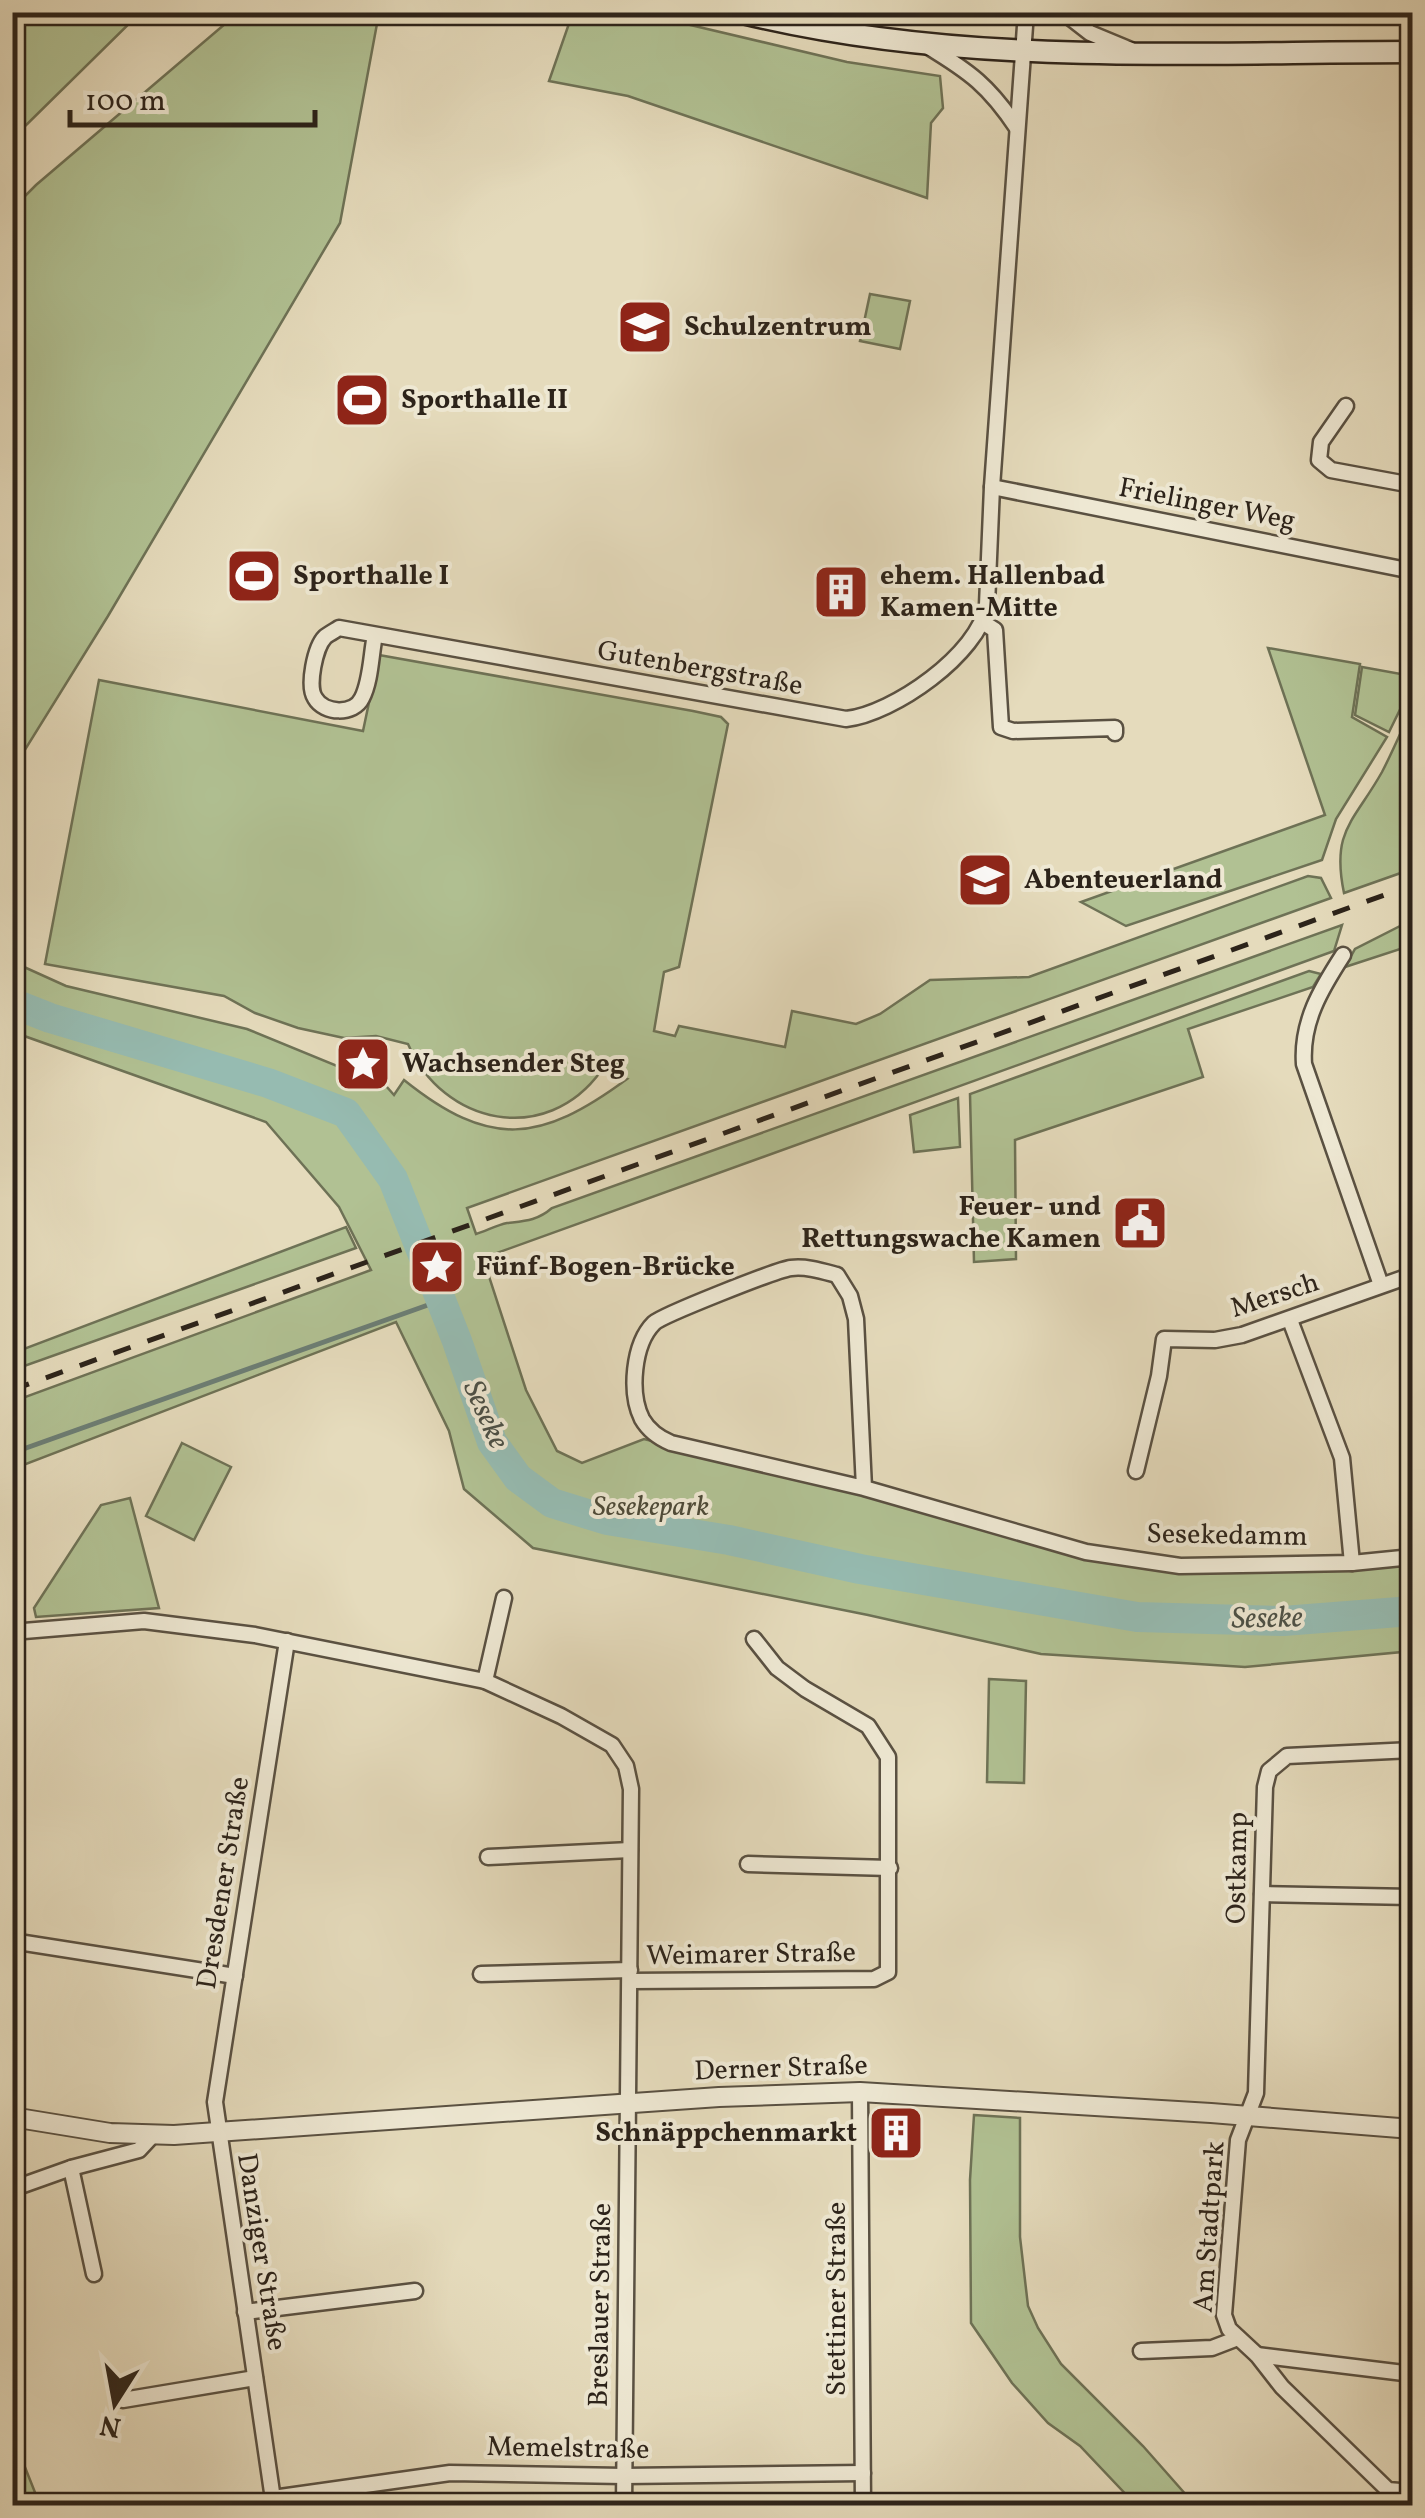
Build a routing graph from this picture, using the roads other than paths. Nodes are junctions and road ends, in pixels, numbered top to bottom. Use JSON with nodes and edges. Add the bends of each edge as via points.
{"nodes":[{"id":1,"x":740,"y":12,"type":"edge"},
{"id":2,"x":1026,"y":12,"type":"edge"},
{"id":3,"x":1063,"y":12,"type":"edge"},
{"id":4,"x":923,"y":44,"type":"junction"},
{"id":5,"x":1024,"y":52,"type":"junction"},
{"id":6,"x":1412,"y":52,"type":"edge"},
{"id":7,"x":1141,"y":54,"type":"junction"},
{"id":8,"x":1018,"y":129,"type":"junction"},
{"id":9,"x":1409,"y":345,"type":"dead end"},
{"id":10,"x":1412,"y":389,"type":"edge"},
{"id":11,"x":1346,"y":406,"type":"dead end"},
{"id":12,"x":1412,"y":485,"type":"edge"},
{"id":13,"x":992,"y":487,"type":"junction"},
{"id":14,"x":1412,"y":571,"type":"edge"},
{"id":15,"x":984,"y":623,"type":"junction"},
{"id":16,"x":376,"y":635,"type":"junction"},
{"id":17,"x":1115,"y":733,"type":"dead end"},
{"id":18,"x":1343,"y":955,"type":"dead end"},
{"id":19,"x":1412,"y":1274,"type":"edge"},
{"id":20,"x":1381,"y":1285,"type":"junction"},
{"id":21,"x":1290,"y":1320,"type":"junction"},
{"id":22,"x":1136,"y":1470,"type":"dead end"},
{"id":23,"x":864,"y":1488,"type":"junction"},
{"id":24,"x":1412,"y":1557,"type":"edge"},
{"id":25,"x":1352,"y":1562,"type":"junction"},
{"id":26,"x":504,"y":1598,"type":"dead end"},
{"id":27,"x":12,"y":1632,"type":"edge"},
{"id":28,"x":754,"y":1639,"type":"dead end"},
{"id":29,"x":288,"y":1641,"type":"junction"},
{"id":30,"x":485,"y":1681,"type":"junction"},
{"id":31,"x":1412,"y":1750,"type":"edge"},
{"id":32,"x":630,"y":1850,"type":"junction"},
{"id":33,"x":488,"y":1857,"type":"dead end"},
{"id":34,"x":748,"y":1864,"type":"dead end"},
{"id":35,"x":890,"y":1868,"type":"junction"},
{"id":36,"x":1262,"y":1894,"type":"junction"},
{"id":37,"x":1412,"y":1897,"type":"edge"},
{"id":38,"x":12,"y":1941,"type":"edge"},
{"id":39,"x":481,"y":1974,"type":"dead end"},
{"id":40,"x":235,"y":1976,"type":"junction"},
{"id":41,"x":630,"y":1976,"type":"junction"},
{"id":42,"x":860,"y":2092,"type":"junction"},
{"id":43,"x":628,"y":2104,"type":"junction"},
{"id":44,"x":1248,"y":2116,"type":"junction"},
{"id":45,"x":12,"y":2118,"type":"edge"},
{"id":46,"x":1412,"y":2129,"type":"edge"},
{"id":47,"x":217,"y":2133,"type":"junction"},
{"id":48,"x":152,"y":2136,"type":"junction"},
{"id":49,"x":71,"y":2168,"type":"junction"},
{"id":50,"x":12,"y":2190,"type":"edge"},
{"id":51,"x":94,"y":2274,"type":"dead end"},
{"id":52,"x":415,"y":2291,"type":"dead end"},
{"id":53,"x":245,"y":2312,"type":"junction"},
{"id":54,"x":1238,"y":2338,"type":"junction"},
{"id":55,"x":1140,"y":2351,"type":"dead end"},
{"id":56,"x":1257,"y":2355,"type":"junction"},
{"id":57,"x":1412,"y":2374,"type":"edge"},
{"id":58,"x":255,"y":2378,"type":"junction"},
{"id":59,"x":123,"y":2400,"type":"dead end"},
{"id":60,"x":863,"y":2473,"type":"junction"},
{"id":61,"x":624,"y":2476,"type":"junction"},
{"id":62,"x":1412,"y":2492,"type":"edge"},
{"id":63,"x":274,"y":2502,"type":"edge"},
{"id":64,"x":624,"y":2506,"type":"edge"},
{"id":65,"x":863,"y":2506,"type":"edge"}],
"edges":[{"from":1,"to":4,"type":"main road"},
{"from":2,"to":5,"type":"street"},
{"from":3,"to":7,"type":"street","via":[[1090,33]]},
{"from":4,"to":5,"type":"main road"},
{"from":4,"to":8,"type":"street","via":[[975,76]]},
{"from":5,"to":7,"type":"main road"},
{"from":5,"to":8,"type":"street"},
{"from":6,"to":7,"type":"main road"},
{"from":8,"to":13,"type":"street"},
{"from":9,"to":10,"type":"street"},
{"from":11,"to":12,"type":"street","via":[[1321,442],[1319,460],[1331,470]]},
{"from":13,"to":14,"type":"street","name":"Frielinger Weg"},
{"from":13,"to":15,"type":"street"},
{"from":15,"to":16,"type":"street","name":"Gutenbergstraße","via":[[941,669],[886,708],[846,719]]},
{"from":15,"to":17,"type":"street","via":[[995,630],[1000,727]]},
{"from":16,"to":16,"type":"street","name":"Gutenbergstraße","via":[[339,628],[326,636],[311,687],[324,708],[341,711],[362,699]]},
{"from":18,"to":20,"type":"street","via":[[1311,1011],[1304,1064]]},
{"from":19,"to":20,"type":"street","name":"Mersch"},
{"from":20,"to":21,"type":"street","name":"Mersch"},
{"from":21,"to":22,"type":"street","name":"Mersch","via":[[1216,1340],[1164,1339]]},
{"from":21,"to":25,"type":"street","via":[[1342,1458]]},
{"from":23,"to":23,"type":"street","name":"Sesekedamm","via":[[856,1320],[837,1275],[790,1268],[656,1320],[642,1340],[635,1371],[638,1408],[649,1429],[672,1444]]},
{"from":23,"to":25,"type":"street","name":"Sesekedamm","via":[[1086,1552],[1180,1566]]},
{"from":24,"to":25,"type":"street","name":"Sesekedamm"},
{"from":26,"to":30,"type":"street"},
{"from":27,"to":29,"type":"street","name":"Breslauer Straße","via":[[144,1621]]},
{"from":28,"to":35,"type":"street","name":"Weimarer Straße","via":[[777,1668],[880,1740],[890,1776]]},
{"from":29,"to":30,"type":"street","name":"Breslauer Straße"},
{"from":29,"to":40,"type":"street","name":"Dresdener Straße"},
{"from":30,"to":32,"type":"street","name":"Breslauer Straße","via":[[612,1745],[631,1790]]},
{"from":31,"to":36,"type":"street","name":"Ostkamp","via":[[1277,1761],[1264,1787]]},
{"from":32,"to":33,"type":"street"},
{"from":32,"to":41,"type":"street","name":"Breslauer Straße"},
{"from":34,"to":35,"type":"street"},
{"from":35,"to":41,"type":"street","name":"Weimarer Straße","via":[[888,1972],[874,1978]]},
{"from":36,"to":37,"type":"street"},
{"from":36,"to":44,"type":"street","name":"Ostkamp","via":[[1256,2092]]},
{"from":38,"to":40,"type":"street"},
{"from":39,"to":41,"type":"street"},
{"from":40,"to":47,"type":"street","name":"Dresdener Straße","via":[[214,2102]]},
{"from":41,"to":43,"type":"street","name":"Breslauer Straße"},
{"from":42,"to":43,"type":"street","name":"Derner Straße"},
{"from":42,"to":44,"type":"street","name":"Derner Straße"},
{"from":42,"to":60,"type":"street","name":"Stettiner Straße"},
{"from":43,"to":47,"type":"street","name":"Derner Straße"},
{"from":43,"to":61,"type":"street","name":"Breslauer Straße"},
{"from":44,"to":46,"type":"street","name":"Derner Straße"},
{"from":44,"to":54,"type":"street","name":"Am Stadtpark","via":[[1238,2140],[1224,2315]]},
{"from":45,"to":48,"type":"street","name":"Derner Straße"},
{"from":47,"to":48,"type":"street","name":"Derner Straße"},
{"from":47,"to":53,"type":"street","name":"Danziger Straße"},
{"from":48,"to":49,"type":"street","name":"Derner Straße","via":[[138,2150]]},
{"from":49,"to":50,"type":"street","name":"Derner Straße"},
{"from":49,"to":51,"type":"street"},
{"from":52,"to":53,"type":"street"},
{"from":53,"to":58,"type":"street","name":"Danziger Straße"},
{"from":54,"to":55,"type":"street","name":"Am Stadtpark","via":[[1212,2348]]},
{"from":54,"to":56,"type":"street","name":"Am Stadtpark"},
{"from":56,"to":57,"type":"street"},
{"from":56,"to":62,"type":"street","name":"Am Stadtpark","via":[[1388,2490]]},
{"from":58,"to":59,"type":"street","name":"Danziger Straße"},
{"from":58,"to":63,"type":"street","name":"Danziger Straße"},
{"from":60,"to":61,"type":"street","name":"Memelstraße"},
{"from":60,"to":65,"type":"street","name":"Stettiner Straße"},
{"from":61,"to":63,"type":"street","name":"Memelstraße","via":[[450,2472]]},
{"from":61,"to":64,"type":"street","name":"Breslauer Straße"}]}
